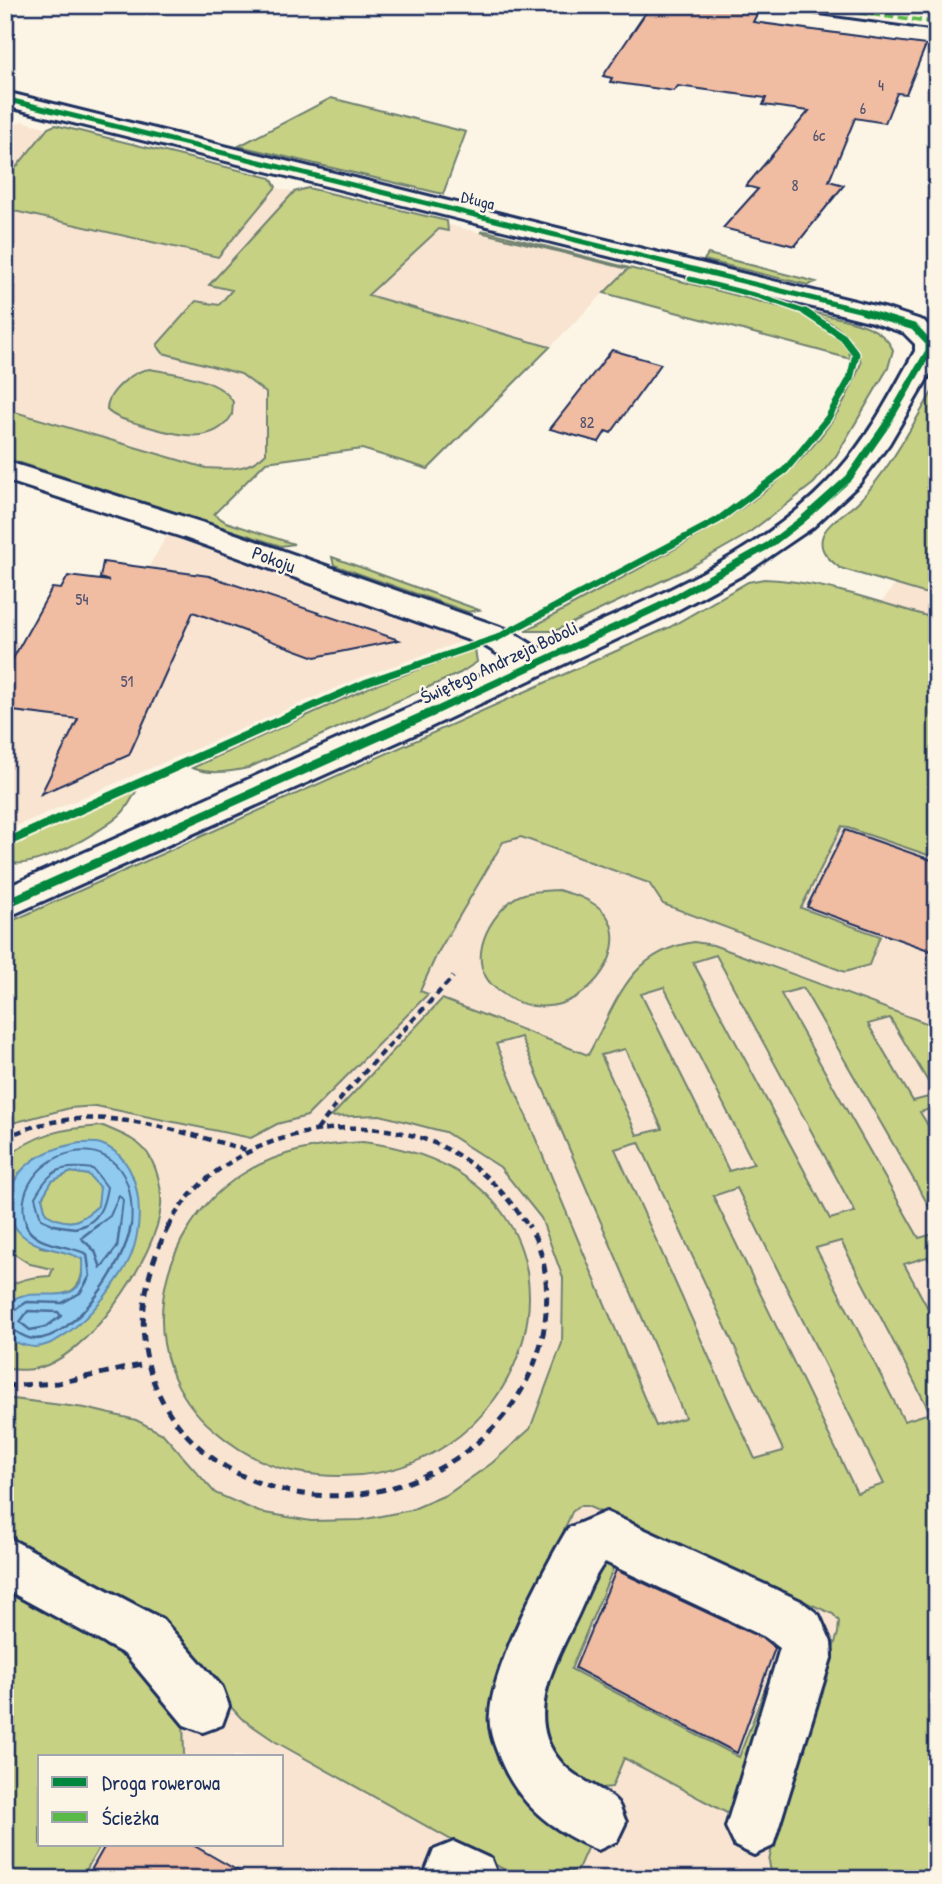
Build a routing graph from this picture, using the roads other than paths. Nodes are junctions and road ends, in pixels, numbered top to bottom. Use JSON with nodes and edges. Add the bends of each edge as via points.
{"nodes":[{"id":1,"x":806,"y":5,"type":"edge"},
{"id":2,"x":937,"y":23,"type":"edge"},
{"id":3,"x":5,"y":99,"type":"edge"},
{"id":4,"x":301,"y":171,"type":"junction"},
{"id":5,"x":284,"y":190,"type":"dead end"},
{"id":6,"x":930,"y":341,"type":"edge"},
{"id":7,"x":5,"y":470,"type":"edge"},
{"id":8,"x":537,"y":663,"type":"junction"},
{"id":9,"x":5,"y":904,"type":"edge"},
{"id":10,"x":5,"y":1561,"type":"edge"},
{"id":11,"x":202,"y":1706,"type":"dead end"},
{"id":12,"x":598,"y":1822,"type":"dead end"},
{"id":13,"x":754,"y":1827,"type":"dead end"}],
"edges":[{"from":1,"to":2,"type":"street"},
{"from":3,"to":4,"type":"street","name":"Długa","via":[[43,117]]},
{"from":4,"to":5,"type":"street"},
{"from":4,"to":6,"type":"street","name":"Długa","via":[[878,315],[914,327]]},
{"from":6,"to":8,"type":"street","name":"Świętego Andrzeja Boboli","via":[[855,471],[806,517],[750,558]]},
{"from":7,"to":8,"type":"street","name":"Pokoju","via":[[196,531],[497,638]]},
{"from":8,"to":9,"type":"street","name":"Świętego Andrzeja Boboli"},
{"from":10,"to":11,"type":"street","via":[[144,1637]]},
{"from":12,"to":13,"type":"street","via":[[558,1797],[541,1780],[517,1735],[516,1712],[521,1687],[579,1557],[586,1545],[606,1537],[783,1619],[806,1638],[806,1655]]}]}
